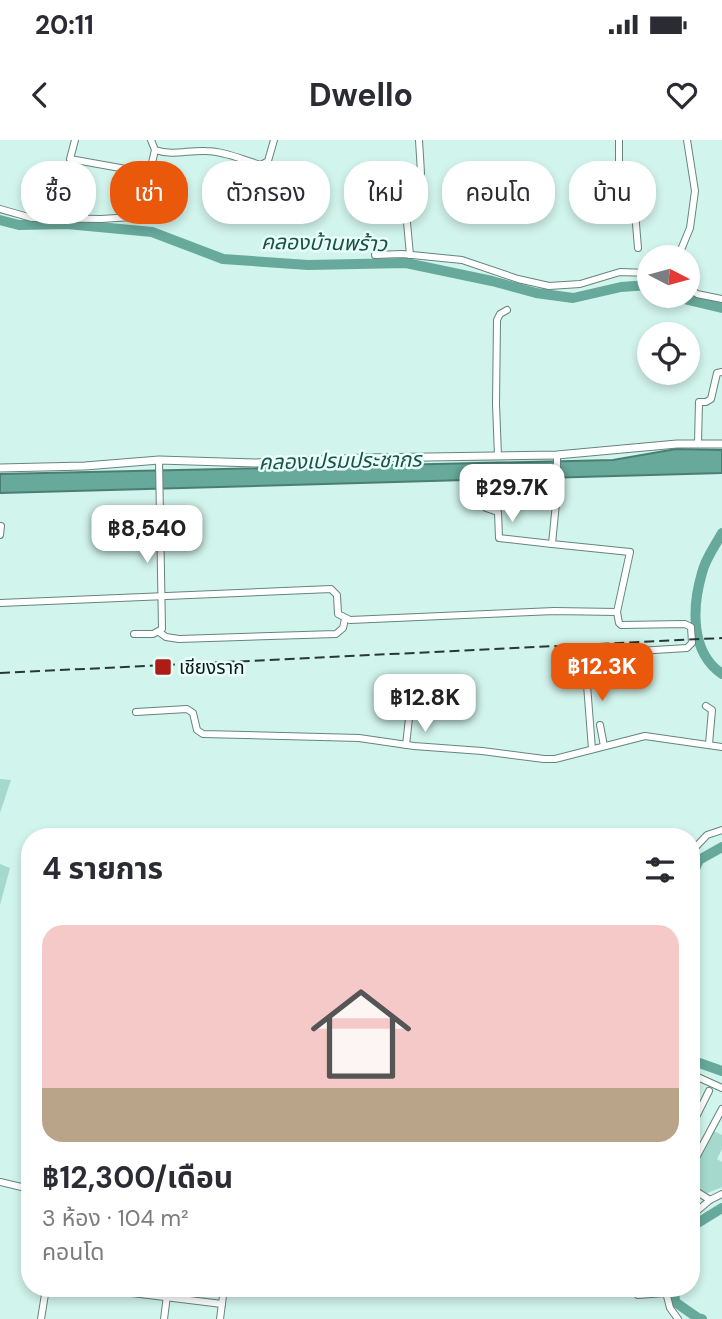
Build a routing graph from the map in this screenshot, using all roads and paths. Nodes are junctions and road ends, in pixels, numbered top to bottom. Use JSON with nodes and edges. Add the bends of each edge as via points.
{"nodes":[{"id":1,"x":75,"y":140,"type":"edge"},
{"id":2,"x":151,"y":140,"type":"edge"},
{"id":3,"x":274,"y":140,"type":"edge"},
{"id":4,"x":419,"y":140,"type":"edge"},
{"id":5,"x":619,"y":140,"type":"edge"},
{"id":6,"x":687,"y":140,"type":"edge"},
{"id":7,"x":155,"y":150,"type":"junction"},
{"id":8,"x":110,"y":166,"type":"edge"},
{"id":9,"x":0,"y":209,"type":"edge"},
{"id":10,"x":638,"y":245,"type":"edge"},
{"id":11,"x":683,"y":245,"type":"edge"},
{"id":12,"x":375,"y":254,"type":"dead end"},
{"id":13,"x":410,"y":255,"type":"junction"},
{"id":14,"x":637,"y":273,"type":"edge"},
{"id":15,"x":700,"y":295,"type":"edge"},
{"id":16,"x":722,"y":299,"type":"edge"},
{"id":17,"x":507,"y":310,"type":"dead end"},
{"id":18,"x":722,"y":372,"type":"edge"},
{"id":19,"x":698,"y":443,"type":"junction"},
{"id":20,"x":722,"y":444,"type":"edge"},
{"id":21,"x":498,"y":456,"type":"junction"},
{"id":22,"x":558,"y":457,"type":"junction"},
{"id":23,"x":159,"y":463,"type":"junction"},
{"id":24,"x":0,"y":468,"type":"edge"},
{"id":25,"x":478,"y":501,"type":"dead end"},
{"id":26,"x":1,"y":526,"type":"edge"},
{"id":27,"x":0,"y":535,"type":"edge"},
{"id":28,"x":552,"y":544,"type":"junction"},
{"id":29,"x":161,"y":597,"type":"junction"},
{"id":30,"x":0,"y":603,"type":"edge"},
{"id":31,"x":617,"y":612,"type":"junction"},
{"id":32,"x":345,"y":620,"type":"junction"},
{"id":33,"x":159,"y":632,"type":"junction"},
{"id":34,"x":134,"y":634,"type":"dead end"},
{"id":35,"x":413,"y":682,"type":"dead end"},
{"id":36,"x":706,"y":706,"type":"dead end"},
{"id":37,"x":136,"y":712,"type":"dead end"},
{"id":38,"x":600,"y":725,"type":"dead end"},
{"id":39,"x":709,"y":744,"type":"junction"},
{"id":40,"x":406,"y":745,"type":"junction"},
{"id":41,"x":604,"y":746,"type":"junction"},
{"id":42,"x":722,"y":747,"type":"edge"},
{"id":43,"x":593,"y":749,"type":"junction"},
{"id":44,"x":722,"y":830,"type":"edge"},
{"id":45,"x":700,"y":842,"type":"edge"},
{"id":46,"x":700,"y":1078,"type":"edge"},
{"id":47,"x":722,"y":1087,"type":"edge"},
{"id":48,"x":709,"y":1091,"type":"dead end"},
{"id":49,"x":700,"y":1109,"type":"edge"},
{"id":50,"x":722,"y":1109,"type":"edge"},
{"id":51,"x":700,"y":1150,"type":"edge"},
{"id":52,"x":0,"y":1182,"type":"edge"},
{"id":53,"x":21,"y":1187,"type":"edge"},
{"id":54,"x":700,"y":1194,"type":"edge"},
{"id":55,"x":722,"y":1194,"type":"edge"},
{"id":56,"x":710,"y":1200,"type":"junction"},
{"id":57,"x":700,"y":1206,"type":"edge"},
{"id":58,"x":45,"y":1297,"type":"edge"},
{"id":59,"x":159,"y":1297,"type":"edge"},
{"id":60,"x":223,"y":1297,"type":"edge"},
{"id":61,"x":667,"y":1297,"type":"edge"},
{"id":62,"x":167,"y":1298,"type":"junction"},
{"id":63,"x":222,"y":1304,"type":"junction"},
{"id":64,"x":41,"y":1319,"type":"edge"},
{"id":65,"x":164,"y":1319,"type":"edge"},
{"id":66,"x":220,"y":1319,"type":"edge"},
{"id":67,"x":678,"y":1319,"type":"edge"}],
"edges":[{"from":1,"to":8,"type":"street","via":[[70,159]]},
{"from":2,"to":7,"type":"street"},
{"from":3,"to":7,"type":"street","via":[[268,161],[261,165],[205,150],[174,154]]},
{"from":4,"to":13,"type":"street","via":[[421,173],[417,180],[407,180],[405,192]]},
{"from":5,"to":10,"type":"street","via":[[619,185],[623,199],[635,212]]},
{"from":6,"to":11,"type":"street","via":[[695,191]]},
{"from":7,"to":9,"type":"street","via":[[139,211],[132,217],[32,218]]},
{"from":12,"to":13,"type":"street"},
{"from":13,"to":14,"type":"street","via":[[462,260],[546,286]]},
{"from":15,"to":16,"type":"street"},
{"from":17,"to":21,"type":"street","via":[[498,320]]},
{"from":18,"to":19,"type":"street","via":[[716,373],[711,399],[699,402]]},
{"from":19,"to":20,"type":"street"},
{"from":19,"to":22,"type":"street"},
{"from":21,"to":22,"type":"street"},
{"from":21,"to":23,"type":"street"},
{"from":22,"to":28,"type":"street"},
{"from":23,"to":24,"type":"street"},
{"from":23,"to":29,"type":"street"},
{"from":25,"to":28,"type":"street","via":[[498,512],[499,538]]},
{"from":26,"to":27,"type":"street"},
{"from":28,"to":31,"type":"street","via":[[630,552]]},
{"from":29,"to":30,"type":"street"},
{"from":29,"to":32,"type":"street","via":[[331,589],[337,595],[338,614]]},
{"from":29,"to":33,"type":"street"},
{"from":31,"to":32,"type":"street"},
{"from":31,"to":43,"type":"street","via":[[621,625],[689,625],[692,643],[687,648],[589,654],[586,672]]},
{"from":32,"to":33,"type":"street","via":[[336,634],[179,639]]},
{"from":33,"to":34,"type":"street"},
{"from":35,"to":40,"type":"street"},
{"from":36,"to":39,"type":"street","via":[[712,710]]},
{"from":37,"to":40,"type":"street","via":[[187,709],[203,734],[359,738]]},
{"from":38,"to":41,"type":"street"},
{"from":39,"to":41,"type":"street","via":[[645,736]]},
{"from":39,"to":42,"type":"street"},
{"from":40,"to":43,"type":"street","via":[[544,759]]},
{"from":41,"to":43,"type":"street"},
{"from":44,"to":45,"type":"street"},
{"from":46,"to":47,"type":"street"},
{"from":48,"to":49,"type":"street"},
{"from":50,"to":51,"type":"street"},
{"from":52,"to":53,"type":"street"},
{"from":54,"to":56,"type":"street"},
{"from":55,"to":56,"type":"street"},
{"from":56,"to":57,"type":"street"},
{"from":58,"to":64,"type":"street"},
{"from":59,"to":62,"type":"street"},
{"from":60,"to":63,"type":"street"},
{"from":61,"to":67,"type":"street"},
{"from":62,"to":63,"type":"street"},
{"from":62,"to":65,"type":"street"},
{"from":63,"to":66,"type":"street"}]}
